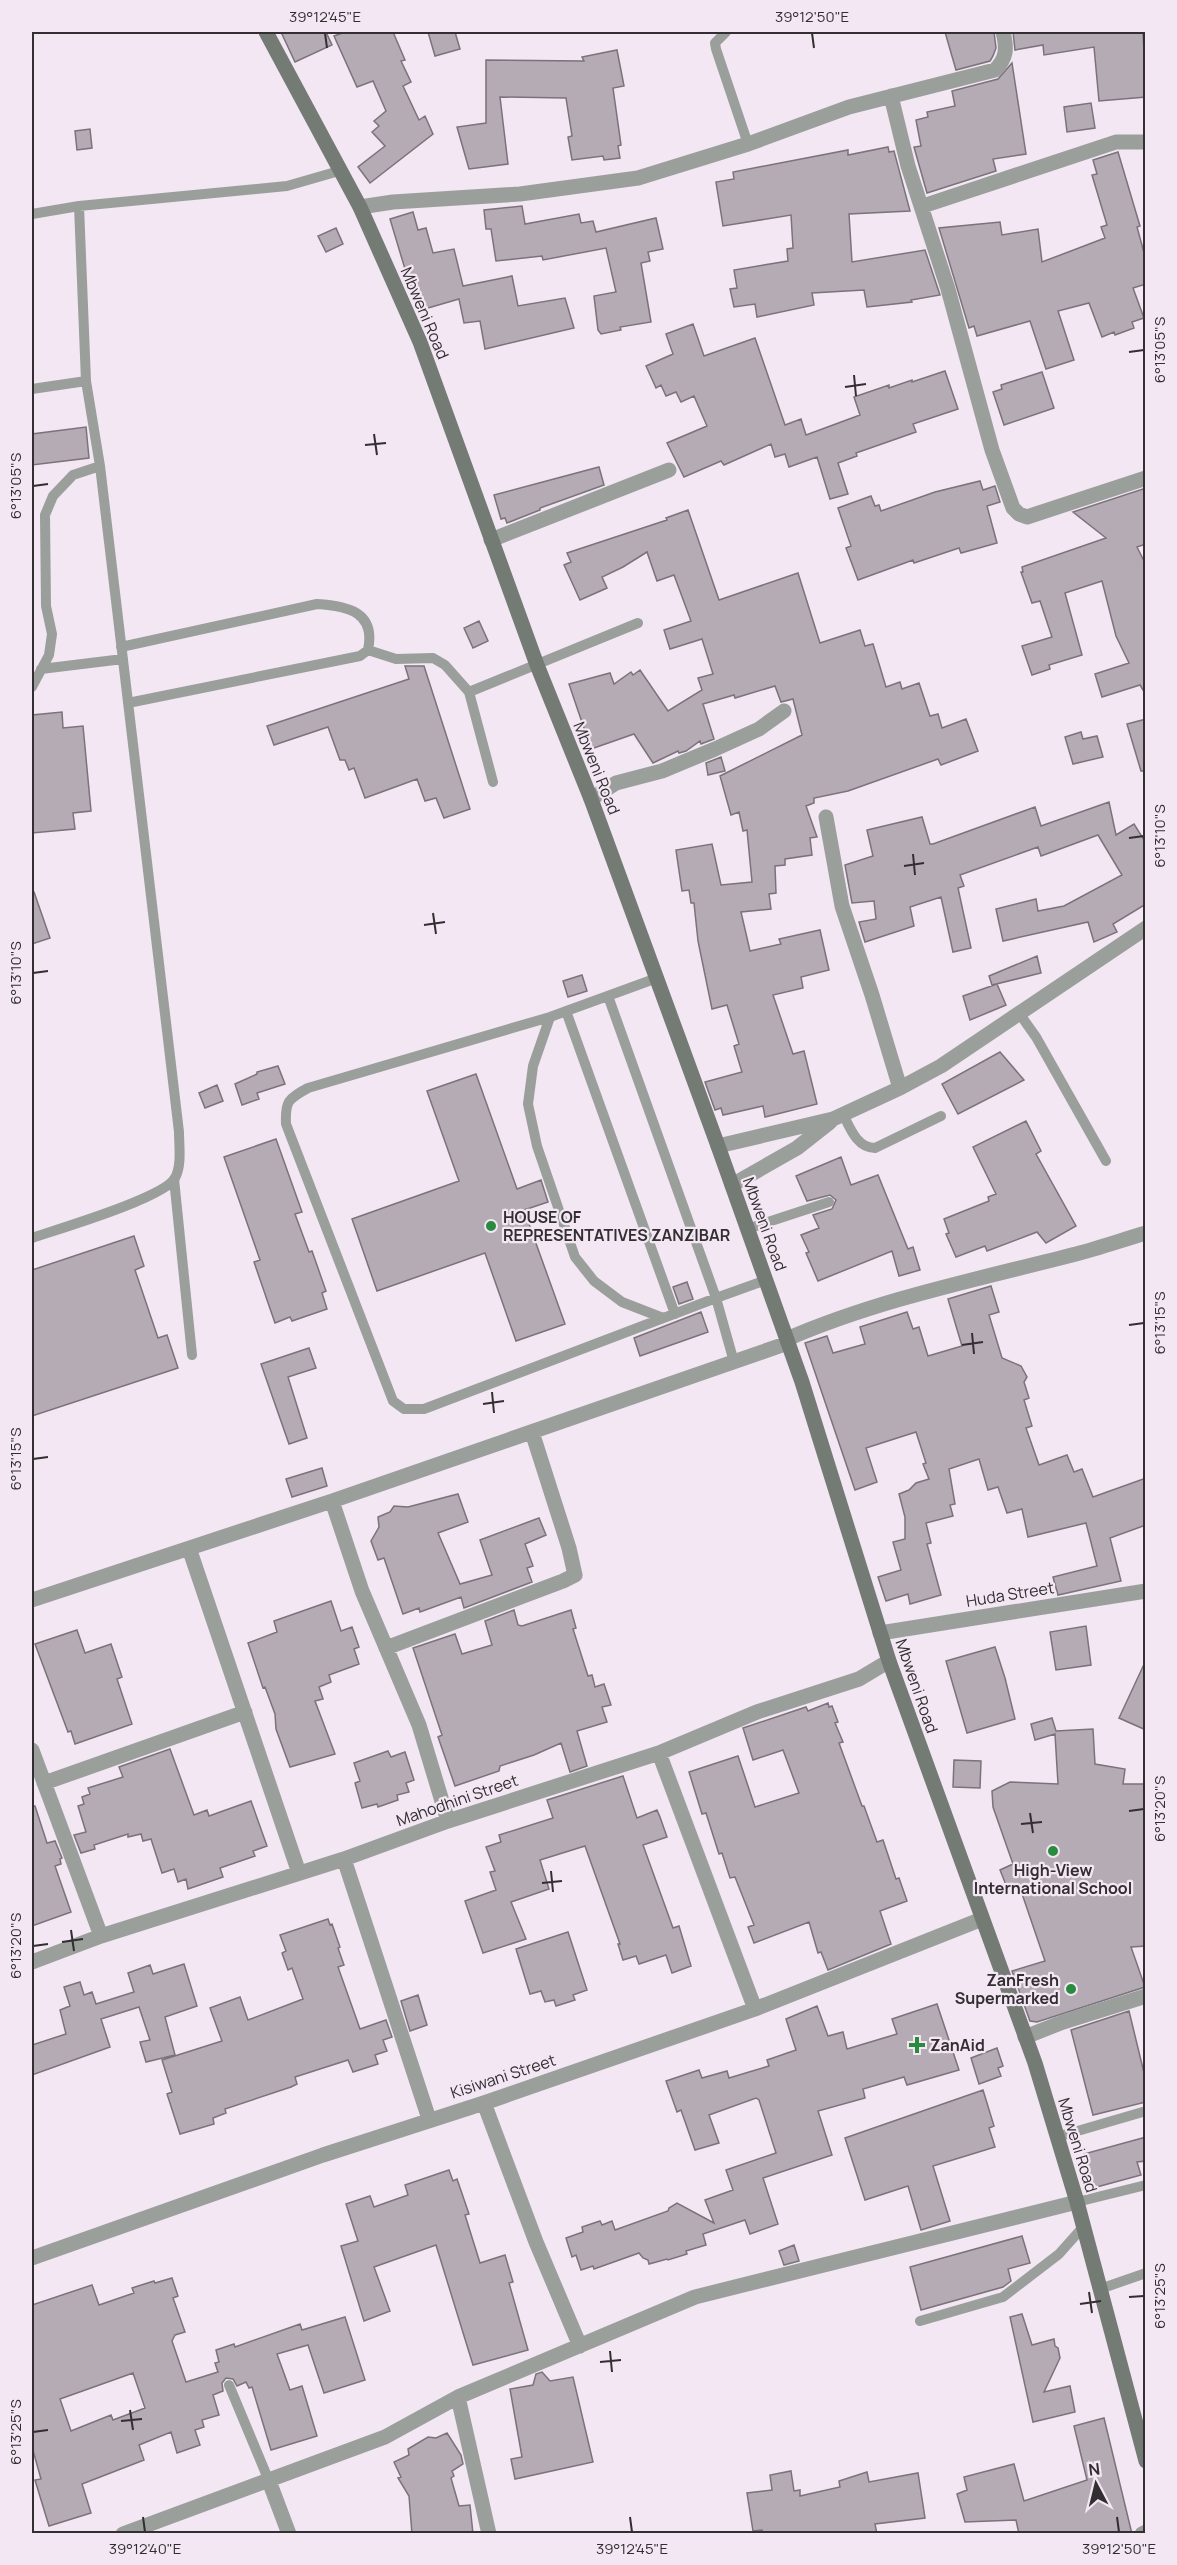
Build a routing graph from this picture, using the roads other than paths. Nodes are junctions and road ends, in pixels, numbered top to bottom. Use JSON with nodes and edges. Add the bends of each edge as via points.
{"nodes":[{"id":1,"x":266,"y":32,"type":"edge"},
{"id":2,"x":726,"y":32,"type":"edge"},
{"id":3,"x":1004,"y":32,"type":"edge"},
{"id":4,"x":891,"y":96,"type":"junction"},
{"id":5,"x":1146,"y":142,"type":"edge"},
{"id":6,"x":748,"y":144,"type":"junction"},
{"id":7,"x":339,"y":171,"type":"junction"},
{"id":8,"x":79,"y":206,"type":"junction"},
{"id":9,"x":923,"y":206,"type":"junction"},
{"id":10,"x":360,"y":207,"type":"junction"},
{"id":11,"x":32,"y":213,"type":"edge"},
{"id":12,"x":86,"y":381,"type":"junction"},
{"id":13,"x":32,"y":389,"type":"edge"},
{"id":14,"x":99,"y":466,"type":"junction"},
{"id":15,"x":669,"y":470,"type":"dead end"},
{"id":16,"x":1146,"y":478,"type":"edge"},
{"id":17,"x":491,"y":540,"type":"junction"},
{"id":18,"x":638,"y":623,"type":"dead end"},
{"id":19,"x":368,"y":650,"type":"junction"},
{"id":20,"x":122,"y":653,"type":"junction"},
{"id":21,"x":537,"y":665,"type":"junction"},
{"id":22,"x":41,"y":669,"type":"junction"},
{"id":23,"x":32,"y":687,"type":"edge"},
{"id":24,"x":469,"y":692,"type":"junction"},
{"id":25,"x":128,"y":703,"type":"junction"},
{"id":26,"x":784,"y":711,"type":"dead end"},
{"id":27,"x":494,"y":782,"type":"dead end"},
{"id":28,"x":591,"y":799,"type":"junction"},
{"id":29,"x":826,"y":817,"type":"dead end"},
{"id":30,"x":1146,"y":928,"type":"edge"},
{"id":31,"x":657,"y":978,"type":"junction"},
{"id":32,"x":608,"y":996,"type":"junction"},
{"id":33,"x":566,"y":1011,"type":"junction"},
{"id":34,"x":1019,"y":1013,"type":"junction"},
{"id":35,"x":550,"y":1017,"type":"junction"},
{"id":36,"x":900,"y":1088,"type":"junction"},
{"id":37,"x":838,"y":1116,"type":"junction"},
{"id":38,"x":941,"y":1116,"type":"dead end"},
{"id":39,"x":718,"y":1146,"type":"junction"},
{"id":40,"x":1106,"y":1161,"type":"dead end"},
{"id":41,"x":174,"y":1179,"type":"junction"},
{"id":42,"x":732,"y":1185,"type":"junction"},
{"id":43,"x":829,"y":1202,"type":"dead end"},
{"id":44,"x":747,"y":1229,"type":"junction"},
{"id":45,"x":1146,"y":1233,"type":"edge"},
{"id":46,"x":32,"y":1238,"type":"edge"},
{"id":47,"x":766,"y":1280,"type":"junction"},
{"id":48,"x":716,"y":1298,"type":"junction"},
{"id":49,"x":675,"y":1314,"type":"junction"},
{"id":50,"x":663,"y":1318,"type":"junction"},
{"id":51,"x":788,"y":1341,"type":"junction"},
{"id":52,"x":192,"y":1356,"type":"dead end"},
{"id":53,"x":734,"y":1362,"type":"junction"},
{"id":54,"x":532,"y":1432,"type":"junction"},
{"id":55,"x":332,"y":1501,"type":"junction"},
{"id":56,"x":189,"y":1548,"type":"junction"},
{"id":57,"x":1146,"y":1591,"type":"edge"},
{"id":58,"x":32,"y":1600,"type":"edge"},
{"id":59,"x":880,"y":1634,"type":"junction"},
{"id":60,"x":386,"y":1648,"type":"junction"},
{"id":61,"x":889,"y":1661,"type":"junction"},
{"id":62,"x":245,"y":1712,"type":"junction"},
{"id":63,"x":659,"y":1753,"type":"junction"},
{"id":64,"x":33,"y":1757,"type":"edge"},
{"id":65,"x":44,"y":1783,"type":"junction"},
{"id":66,"x":448,"y":1821,"type":"junction"},
{"id":67,"x":344,"y":1859,"type":"junction"},
{"id":68,"x":299,"y":1873,"type":"junction"},
{"id":69,"x":982,"y":1919,"type":"junction"},
{"id":70,"x":101,"y":1936,"type":"junction"},
{"id":71,"x":32,"y":1962,"type":"edge"},
{"id":72,"x":1146,"y":1996,"type":"edge"},
{"id":73,"x":755,"y":2009,"type":"junction"},
{"id":74,"x":1025,"y":2037,"type":"junction"},
{"id":75,"x":483,"y":2103,"type":"junction"},
{"id":76,"x":1146,"y":2111,"type":"edge"},
{"id":77,"x":429,"y":2119,"type":"junction"},
{"id":78,"x":1057,"y":2138,"type":"junction"},
{"id":79,"x":1146,"y":2185,"type":"edge"},
{"id":80,"x":1077,"y":2202,"type":"junction"},
{"id":81,"x":1083,"y":2227,"type":"junction"},
{"id":82,"x":32,"y":2258,"type":"edge"},
{"id":83,"x":1146,"y":2273,"type":"edge"},
{"id":84,"x":1100,"y":2289,"type":"junction"},
{"id":85,"x":920,"y":2321,"type":"dead end"},
{"id":86,"x":580,"y":2346,"type":"junction"},
{"id":87,"x":229,"y":2385,"type":"dead end"},
{"id":88,"x":458,"y":2397,"type":"junction"},
{"id":89,"x":1146,"y":2461,"type":"edge"},
{"id":90,"x":269,"y":2481,"type":"junction"},
{"id":91,"x":123,"y":2534,"type":"edge"},
{"id":92,"x":289,"y":2534,"type":"edge"},
{"id":93,"x":489,"y":2534,"type":"edge"}],
"edges":[{"from":1,"to":7,"type":"street","name":"Mbweni Road"},
{"from":2,"to":6,"type":"lane","via":[[715,43],[716,49]]},
{"from":3,"to":4,"type":"street","via":[[1005,56],[994,70]]},
{"from":4,"to":6,"type":"street"},
{"from":4,"to":9,"type":"street","via":[[908,166]]},
{"from":5,"to":9,"type":"street","via":[[1116,142]]},
{"from":6,"to":10,"type":"street","via":[[638,178],[520,194]]},
{"from":7,"to":8,"type":"lane","via":[[287,186]]},
{"from":7,"to":10,"type":"street","name":"Mbweni Road"},
{"from":8,"to":11,"type":"lane"},
{"from":8,"to":12,"type":"lane"},
{"from":9,"to":16,"type":"street","via":[[992,450],[1018,514],[1027,517]]},
{"from":10,"to":17,"type":"street","name":"Mbweni Road","via":[[420,342]]},
{"from":12,"to":13,"type":"lane"},
{"from":12,"to":14,"type":"lane"},
{"from":14,"to":20,"type":"lane"},
{"from":14,"to":22,"type":"lane","via":[[73,476],[53,496],[45,515],[46,606],[52,634],[49,655]]},
{"from":15,"to":17,"type":"street"},
{"from":17,"to":21,"type":"street","name":"Mbweni Road"},
{"from":18,"to":21,"type":"lane"},
{"from":19,"to":20,"type":"lane","via":[[368,625],[359,614],[340,606],[317,604]]},
{"from":19,"to":24,"type":"lane","via":[[396,658],[433,658],[445,665]]},
{"from":19,"to":25,"type":"lane","via":[[360,656]]},
{"from":20,"to":22,"type":"lane"},
{"from":20,"to":25,"type":"lane"},
{"from":21,"to":24,"type":"lane"},
{"from":21,"to":28,"type":"street","name":"Mbweni Road"},
{"from":22,"to":23,"type":"lane"},
{"from":24,"to":27,"type":"lane"},
{"from":25,"to":41,"type":"lane","via":[[179,1132],[179,1164]]},
{"from":26,"to":28,"type":"street","via":[[759,729],[662,771],[616,783]]},
{"from":28,"to":31,"type":"street","name":"Mbweni Road"},
{"from":29,"to":36,"type":"street","via":[[842,906]]},
{"from":30,"to":34,"type":"street"},
{"from":31,"to":32,"type":"lane"},
{"from":31,"to":39,"type":"street","name":"Mbweni Road"},
{"from":32,"to":33,"type":"lane"},
{"from":32,"to":48,"type":"lane"},
{"from":33,"to":35,"type":"lane"},
{"from":33,"to":49,"type":"lane"},
{"from":34,"to":36,"type":"street"},
{"from":34,"to":40,"type":"lane"},
{"from":35,"to":50,"type":"lane","via":[[533,1066],[528,1104],[537,1146],[574,1257],[594,1281],[622,1302]]},
{"from":35,"to":50,"type":"lane","via":[[308,1088],[292,1097],[285,1107],[286,1124],[393,1401],[404,1409],[424,1409]]},
{"from":36,"to":37,"type":"street"},
{"from":37,"to":38,"type":"lane","via":[[856,1139],[869,1148]]},
{"from":37,"to":39,"type":"street"},
{"from":37,"to":42,"type":"street","via":[[797,1148]]},
{"from":39,"to":42,"type":"street","name":"Mbweni Road"},
{"from":41,"to":46,"type":"lane","via":[[153,1195]]},
{"from":41,"to":52,"type":"lane"},
{"from":42,"to":44,"type":"street","name":"Mbweni Road"},
{"from":43,"to":44,"type":"lane"},
{"from":44,"to":47,"type":"street","name":"Mbweni Road"},
{"from":45,"to":51,"type":"street","via":[[1079,1254],[940,1288],[818,1326]]},
{"from":47,"to":48,"type":"lane"},
{"from":47,"to":51,"type":"street","name":"Mbweni Road"},
{"from":48,"to":49,"type":"lane"},
{"from":48,"to":53,"type":"lane"},
{"from":49,"to":50,"type":"lane"},
{"from":51,"to":53,"type":"street"},
{"from":51,"to":59,"type":"street","name":"Mbweni Road"},
{"from":53,"to":54,"type":"street"},
{"from":54,"to":55,"type":"street"},
{"from":54,"to":60,"type":"street","via":[[575,1575]]},
{"from":55,"to":56,"type":"street"},
{"from":55,"to":60,"type":"street"},
{"from":56,"to":58,"type":"street"},
{"from":56,"to":62,"type":"street"},
{"from":57,"to":59,"type":"street","name":"Huda Street"},
{"from":59,"to":61,"type":"street","name":"Mbweni Road"},
{"from":60,"to":66,"type":"street","via":[[418,1725]]},
{"from":61,"to":63,"type":"street","name":"Mahodhini Street","via":[[859,1679],[757,1712]]},
{"from":61,"to":69,"type":"street","name":"Mbweni Road"},
{"from":62,"to":65,"type":"street"},
{"from":62,"to":68,"type":"street"},
{"from":63,"to":66,"type":"street","name":"Mahodhini Street"},
{"from":63,"to":73,"type":"street"},
{"from":64,"to":65,"type":"street"},
{"from":65,"to":70,"type":"street"},
{"from":66,"to":67,"type":"street","name":"Mahodhini Street"},
{"from":67,"to":68,"type":"street","name":"Mahodhini Street"},
{"from":67,"to":77,"type":"street"},
{"from":68,"to":70,"type":"street","name":"Mahodhini Street"},
{"from":69,"to":73,"type":"street","name":"Kisiwani Street"},
{"from":69,"to":74,"type":"street","name":"Mbweni Road"},
{"from":70,"to":71,"type":"street","name":"Mahodhini Street"},
{"from":72,"to":74,"type":"street"},
{"from":73,"to":75,"type":"street","name":"Kisiwani Street"},
{"from":74,"to":78,"type":"street","name":"Mbweni Road"},
{"from":75,"to":77,"type":"street","name":"Kisiwani Street"},
{"from":75,"to":86,"type":"street"},
{"from":76,"to":78,"type":"lane"},
{"from":77,"to":82,"type":"street","name":"Kisiwani Street"},
{"from":78,"to":80,"type":"street","name":"Mbweni Road"},
{"from":79,"to":80,"type":"lane"},
{"from":80,"to":81,"type":"street","name":"Mbweni Road"},
{"from":80,"to":86,"type":"street","via":[[695,2297]]},
{"from":81,"to":84,"type":"street","name":"Mbweni Road"},
{"from":81,"to":85,"type":"lane","via":[[1059,2254],[1003,2297]]},
{"from":83,"to":84,"type":"lane"},
{"from":84,"to":89,"type":"street","name":"Mbweni Road"},
{"from":86,"to":88,"type":"street"},
{"from":87,"to":90,"type":"lane"},
{"from":88,"to":90,"type":"street","via":[[385,2437]]},
{"from":88,"to":93,"type":"street"},
{"from":90,"to":91,"type":"street"},
{"from":90,"to":92,"type":"street"}]}
